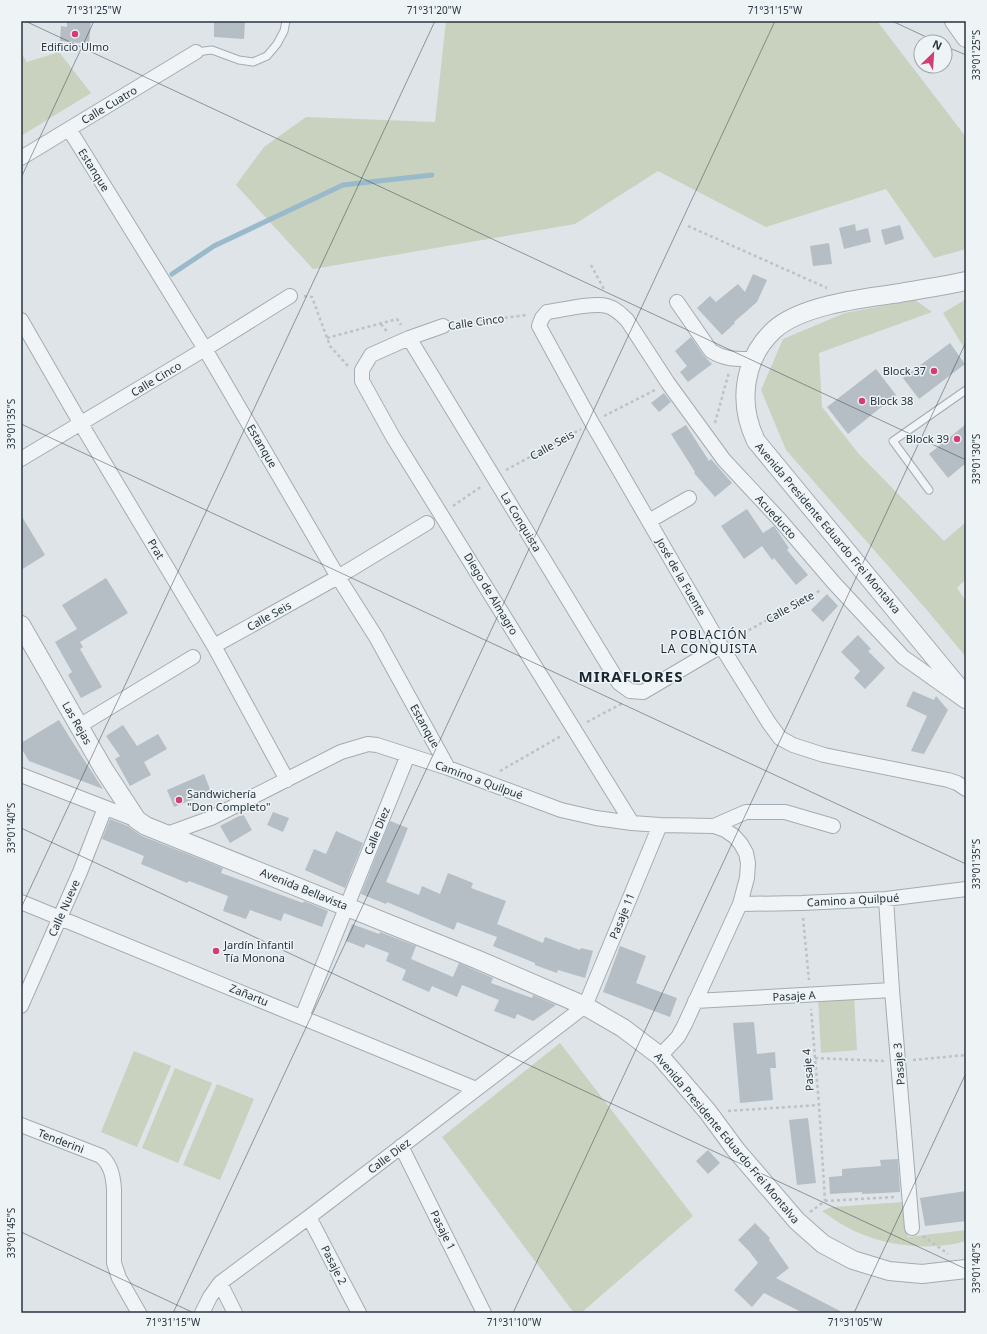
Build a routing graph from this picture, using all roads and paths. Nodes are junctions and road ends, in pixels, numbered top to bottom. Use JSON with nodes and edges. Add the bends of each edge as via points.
{"nodes":[{"id":1,"x":286,"y":21,"type":"edge"},
{"id":2,"x":954,"y":21,"type":"edge"},
{"id":3,"x":966,"y":38,"type":"edge"},
{"id":4,"x":196,"y":52,"type":"joint"},
{"id":5,"x":69,"y":129,"type":"junction"},
{"id":6,"x":21,"y":158,"type":"edge"},
{"id":7,"x":688,"y":226,"type":"dead end"},
{"id":8,"x":591,"y":265,"type":"dead end"},
{"id":9,"x":966,"y":281,"type":"edge"},
{"id":10,"x":290,"y":296,"type":"joint"},
{"id":11,"x":853,"y":300,"type":"junction"},
{"id":12,"x":677,"y":302,"type":"dead end"},
{"id":13,"x":613,"y":308,"type":"junction"},
{"id":14,"x":547,"y":312,"type":"junction"},
{"id":15,"x":21,"y":320,"type":"edge"},
{"id":16,"x":442,"y":326,"type":"joint"},
{"id":17,"x":327,"y":338,"type":"junction"},
{"id":18,"x":409,"y":338,"type":"junction"},
{"id":19,"x":205,"y":349,"type":"junction"},
{"id":20,"x":752,"y":363,"type":"junction"},
{"id":21,"x":362,"y":381,"type":"junction"},
{"id":22,"x":668,"y":383,"type":"junction"},
{"id":23,"x":966,"y":390,"type":"edge"},
{"id":24,"x":592,"y":423,"type":"junction"},
{"id":25,"x":81,"y":424,"type":"junction"},
{"id":26,"x":710,"y":441,"type":"junction"},
{"id":27,"x":21,"y":459,"type":"edge"},
{"id":28,"x":494,"y":477,"type":"junction"},
{"id":29,"x":928,"y":490,"type":"dead end"},
{"id":30,"x":689,"y":498,"type":"dead end"},
{"id":31,"x":442,"y":514,"type":"junction"},
{"id":32,"x":649,"y":521,"type":"junction"},
{"id":33,"x":427,"y":523,"type":"dead end"},
{"id":34,"x":338,"y":577,"type":"junction"},
{"id":35,"x":834,"y":583,"type":"junction"},
{"id":36,"x":21,"y":624,"type":"edge"},
{"id":37,"x":214,"y":646,"type":"junction"},
{"id":38,"x":721,"y":646,"type":"junction"},
{"id":39,"x":193,"y":657,"type":"dead end"},
{"id":40,"x":966,"y":696,"type":"edge"},
{"id":41,"x":966,"y":702,"type":"edge"},
{"id":42,"x":79,"y":726,"type":"junction"},
{"id":43,"x":408,"y":755,"type":"junction"},
{"id":44,"x":448,"y":768,"type":"junction"},
{"id":45,"x":21,"y":775,"type":"edge"},
{"id":46,"x":287,"y":780,"type":"junction"},
{"id":47,"x":966,"y":789,"type":"edge"},
{"id":48,"x":105,"y":808,"type":"junction"},
{"id":49,"x":137,"y":820,"type":"junction"},
{"id":50,"x":632,"y":823,"type":"junction"},
{"id":51,"x":660,"y":825,"type":"junction"},
{"id":52,"x":714,"y":826,"type":"junction"},
{"id":53,"x":833,"y":826,"type":"dead end"},
{"id":54,"x":167,"y":834,"type":"junction"},
{"id":55,"x":966,"y":890,"type":"edge"},
{"id":56,"x":886,"y":900,"type":"junction"},
{"id":57,"x":21,"y":902,"type":"edge"},
{"id":58,"x":802,"y":903,"type":"junction"},
{"id":59,"x":740,"y":904,"type":"junction"},
{"id":60,"x":346,"y":906,"type":"junction"},
{"id":61,"x":60,"y":918,"type":"junction"},
{"id":62,"x":892,"y":990,"type":"junction"},
{"id":63,"x":810,"y":996,"type":"junction"},
{"id":64,"x":695,"y":1001,"type":"junction"},
{"id":65,"x":21,"y":1006,"type":"edge"},
{"id":66,"x":585,"y":1006,"type":"junction"},
{"id":67,"x":302,"y":1017,"type":"junction"},
{"id":68,"x":660,"y":1056,"type":"junction"},
{"id":69,"x":476,"y":1089,"type":"junction"},
{"id":70,"x":819,"y":1105,"type":"junction"},
{"id":71,"x":708,"y":1112,"type":"junction"},
{"id":72,"x":21,"y":1125,"type":"edge"},
{"id":73,"x":402,"y":1146,"type":"junction"},
{"id":74,"x":909,"y":1196,"type":"junction"},
{"id":75,"x":825,"y":1201,"type":"junction"},
{"id":76,"x":309,"y":1217,"type":"junction"},
{"id":77,"x":797,"y":1221,"type":"junction"},
{"id":78,"x":912,"y":1228,"type":"joint"},
{"id":79,"x":960,"y":1264,"type":"edge"},
{"id":80,"x":220,"y":1283,"type":"junction"},
{"id":81,"x":139,"y":1313,"type":"edge"},
{"id":82,"x":202,"y":1313,"type":"edge"},
{"id":83,"x":235,"y":1313,"type":"edge"},
{"id":84,"x":359,"y":1313,"type":"edge"},
{"id":85,"x":484,"y":1313,"type":"edge"}],
"edges":[{"from":1,"to":4,"type":"lane","via":[[277,44],[267,56],[252,62],[212,50]]},
{"from":2,"to":3,"type":"street"},
{"from":4,"to":5,"type":"street","name":"Calle Cuatro"},
{"from":5,"to":6,"type":"street","name":"Calle Cuatro"},
{"from":5,"to":19,"type":"street","name":"Estanque"},
{"from":7,"to":11,"type":"path"},
{"from":8,"to":13,"type":"path"},
{"from":9,"to":11,"type":"street","name":"Avenida Presidente Eduardo Frei Montalva"},
{"from":10,"to":17,"type":"path","via":[[312,297]]},
{"from":10,"to":19,"type":"street","name":"Calle Cinco"},
{"from":11,"to":20,"type":"street","name":"Avenida Presidente Eduardo Frei Montalva","via":[[810,311],[789,320],[774,330],[762,344]]},
{"from":12,"to":20,"type":"street","via":[[711,350],[731,360]]},
{"from":13,"to":14,"type":"street","via":[[596,305]]},
{"from":13,"to":22,"type":"street","name":"Acueducto","via":[[627,320]]},
{"from":14,"to":16,"type":"path","name":"Calle Cinco"},
{"from":14,"to":24,"type":"street","name":"José de la Fuente","via":[[539,326]]},
{"from":15,"to":25,"type":"street","name":"Prat"},
{"from":16,"to":18,"type":"street","name":"Calle Cinco"},
{"from":17,"to":18,"type":"path","via":[[397,319]]},
{"from":17,"to":21,"type":"path","via":[[330,346]]},
{"from":18,"to":21,"type":"street","name":"Calle Cinco","via":[[371,355],[362,370]]},
{"from":18,"to":28,"type":"street","name":"La Conquista"},
{"from":19,"to":25,"type":"street","name":"Calle Cinco"},
{"from":19,"to":34,"type":"street","name":"Estanque"},
{"from":20,"to":26,"type":"path","via":[[728,372]]},
{"from":20,"to":40,"type":"street","name":"Avenida Presidente Eduardo Frei Montalva","via":[[745,384],[744,398],[747,420],[756,442]]},
{"from":21,"to":31,"type":"street","name":"Diego de Almagro","via":[[393,437]]},
{"from":22,"to":24,"type":"path","name":"Calle Seis"},
{"from":22,"to":26,"type":"street","name":"Acueducto"},
{"from":23,"to":29,"type":"lane","via":[[893,441]]},
{"from":24,"to":28,"type":"path","name":"Calle Seis"},
{"from":24,"to":32,"type":"street","name":"José de la Fuente"},
{"from":25,"to":27,"type":"street","name":"Calle Cinco"},
{"from":25,"to":37,"type":"street","name":"Prat"},
{"from":26,"to":35,"type":"street","name":"Acueducto"},
{"from":28,"to":31,"type":"path","name":"Calle Seis"},
{"from":28,"to":38,"type":"street","name":"La Conquista","via":[[619,683],[630,691],[643,692]]},
{"from":30,"to":32,"type":"street"},
{"from":31,"to":50,"type":"street","name":"Diego de Almagro"},
{"from":32,"to":38,"type":"street","name":"José de la Fuente"},
{"from":33,"to":34,"type":"street","name":"Calle Seis"},
{"from":34,"to":37,"type":"street","name":"Calle Seis"},
{"from":34,"to":44,"type":"street","name":"Estanque","via":[[376,637]]},
{"from":35,"to":38,"type":"path","name":"Calle Siete"},
{"from":35,"to":41,"type":"street","name":"Acueducto","via":[[902,657]]},
{"from":36,"to":42,"type":"street","name":"Las Rejas"},
{"from":37,"to":46,"type":"street","name":"Prat"},
{"from":38,"to":47,"type":"street","name":"José de la Fuente","via":[[780,738],[824,755],[948,780]]},
{"from":39,"to":42,"type":"street"},
{"from":42,"to":49,"type":"street","name":"Las Rejas"},
{"from":43,"to":44,"type":"street","name":"Camino a Quilpué"},
{"from":43,"to":46,"type":"street","name":"Camino a Quilpué","via":[[368,744],[341,752]]},
{"from":43,"to":60,"type":"street","name":"Calle Diez"},
{"from":44,"to":50,"type":"street","name":"Camino a Quilpué","via":[[561,810]]},
{"from":45,"to":48,"type":"street","name":"Avenida Bellavista"},
{"from":46,"to":54,"type":"street","name":"Camino a Quilpué","via":[[211,818]]},
{"from":48,"to":49,"type":"street","name":"Avenida Bellavista"},
{"from":48,"to":61,"type":"street","name":"Calle Nueve"},
{"from":49,"to":54,"type":"street","name":"Avenida Bellavista"},
{"from":50,"to":51,"type":"street","name":"Camino a Quilpué"},
{"from":51,"to":52,"type":"street","name":"Camino a Quilpué"},
{"from":51,"to":66,"type":"street","name":"Pasaje 11"},
{"from":52,"to":53,"type":"street","via":[[746,812],[785,812]]},
{"from":52,"to":59,"type":"street","name":"Camino a Quilpué","via":[[734,836],[746,853],[747,878]]},
{"from":54,"to":60,"type":"street","name":"Avenida Bellavista"},
{"from":55,"to":56,"type":"street","name":"Camino a Quilpué"},
{"from":56,"to":58,"type":"street","name":"Camino a Quilpué"},
{"from":56,"to":62,"type":"street","name":"Pasaje 3"},
{"from":57,"to":61,"type":"street","name":"Zañartu"},
{"from":58,"to":59,"type":"street","name":"Camino a Quilpué"},
{"from":58,"to":63,"type":"path","name":"Pasaje 4"},
{"from":59,"to":64,"type":"street","name":"Camino a Quilpué"},
{"from":60,"to":66,"type":"street","name":"Avenida Bellavista"},
{"from":60,"to":67,"type":"street","name":"Calle Diez"},
{"from":61,"to":65,"type":"street","name":"Calle Nueve"},
{"from":61,"to":67,"type":"street","name":"Zañartu"},
{"from":62,"to":63,"type":"street","name":"Pasaje A"},
{"from":62,"to":74,"type":"street","name":"Pasaje 3"},
{"from":63,"to":64,"type":"street","name":"Pasaje A"},
{"from":63,"to":70,"type":"path","name":"Pasaje 4"},
{"from":64,"to":68,"type":"street","name":"Camino a Quilpué","via":[[678,1037]]},
{"from":66,"to":68,"type":"street","name":"Avenida Presidente Eduardo Frei Montalva","via":[[623,1028]]},
{"from":66,"to":69,"type":"street","name":"Calle Diez"},
{"from":67,"to":69,"type":"street","name":"Zañartu"},
{"from":68,"to":71,"type":"street","name":"Avenida Presidente Eduardo Frei Montalva"},
{"from":69,"to":73,"type":"street","name":"Calle Diez"},
{"from":70,"to":71,"type":"path"},
{"from":70,"to":75,"type":"path","name":"Pasaje 4"},
{"from":71,"to":77,"type":"street","name":"Avenida Presidente Eduardo Frei Montalva","via":[[736,1150]]},
{"from":72,"to":81,"type":"street","name":"Tenderini","via":[[101,1156],[108,1162],[114,1179],[114,1263],[119,1278]]},
{"from":73,"to":76,"type":"street","name":"Calle Diez"},
{"from":73,"to":85,"type":"street","name":"Pasaje 1"},
{"from":74,"to":75,"type":"path"},
{"from":74,"to":78,"type":"street","name":"Pasaje 3"},
{"from":75,"to":77,"type":"path"},
{"from":76,"to":80,"type":"street","name":"Calle Diez"},
{"from":76,"to":84,"type":"street","name":"Pasaje 2"},
{"from":77,"to":79,"type":"street","name":"Avenida Presidente Eduardo Frei Montalva","via":[[823,1244],[853,1260],[889,1271],[922,1274]]},
{"from":78,"to":79,"type":"path"},
{"from":80,"to":82,"type":"street","name":"Calle Diez"},
{"from":80,"to":83,"type":"street"}]}
